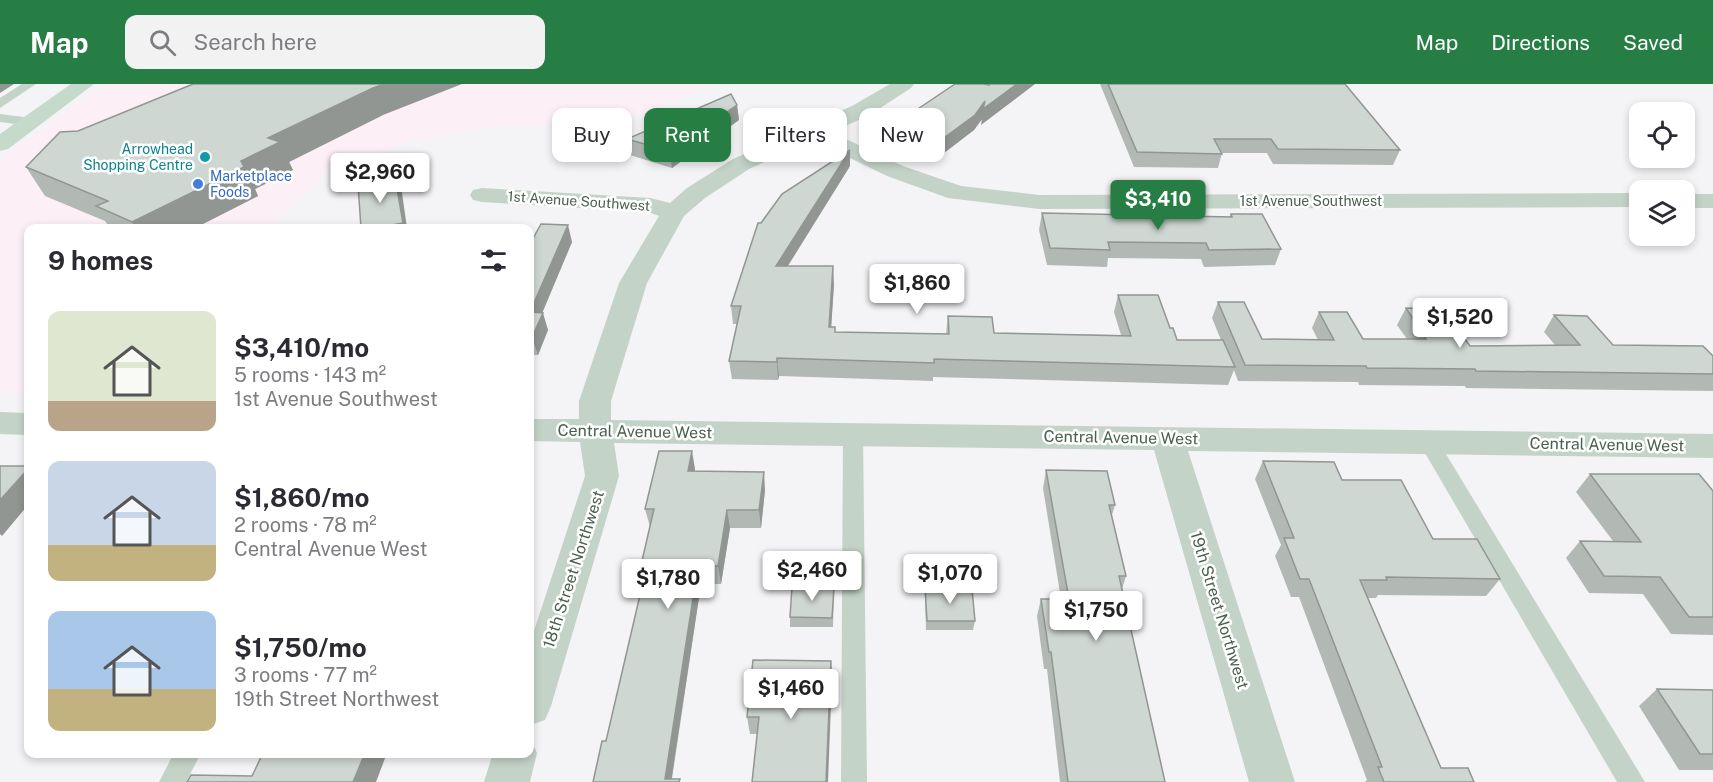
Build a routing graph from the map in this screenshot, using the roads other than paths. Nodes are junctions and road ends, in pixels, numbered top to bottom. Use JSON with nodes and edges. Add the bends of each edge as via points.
{"nodes":[{"id":1,"x":30,"y":84,"type":"edge"},
{"id":2,"x":84,"y":84,"type":"edge"},
{"id":3,"x":904,"y":84,"type":"edge"},
{"id":4,"x":0,"y":104,"type":"edge"},
{"id":5,"x":847,"y":117,"type":"edge"},
{"id":6,"x":0,"y":118,"type":"edge"},
{"id":7,"x":31,"y":122,"type":"junction"},
{"id":8,"x":0,"y":144,"type":"edge"},
{"id":9,"x":847,"y":148,"type":"edge"},
{"id":10,"x":746,"y":162,"type":"edge"},
{"id":11,"x":482,"y":195,"type":"dead end"},
{"id":12,"x":1629,"y":200,"type":"edge"},
{"id":13,"x":1695,"y":201,"type":"edge"},
{"id":14,"x":1713,"y":201,"type":"edge"},
{"id":15,"x":674,"y":212,"type":"junction"},
{"id":16,"x":0,"y":423,"type":"edge"},
{"id":17,"x":24,"y":424,"type":"edge"},
{"id":18,"x":534,"y":429,"type":"edge"},
{"id":19,"x":596,"y":430,"type":"junction"},
{"id":20,"x":853,"y":433,"type":"junction"},
{"id":21,"x":1167,"y":438,"type":"junction"},
{"id":22,"x":1428,"y":441,"type":"junction"},
{"id":23,"x":1713,"y":446,"type":"edge"},
{"id":24,"x":534,"y":686,"type":"edge"},
{"id":25,"x":185,"y":758,"type":"edge"},
{"id":26,"x":514,"y":758,"type":"edge"},
{"id":27,"x":171,"y":782,"type":"edge"},
{"id":28,"x":507,"y":782,"type":"edge"},
{"id":29,"x":854,"y":782,"type":"edge"},
{"id":30,"x":1272,"y":782,"type":"edge"},
{"id":31,"x":1632,"y":782,"type":"edge"}],
"edges":[{"from":1,"to":4,"type":"lane"},
{"from":2,"to":7,"type":"main road"},
{"from":3,"to":5,"type":"street","name":"18th Street Northwest"},
{"from":6,"to":7,"type":"lane"},
{"from":7,"to":8,"type":"main road"},
{"from":9,"to":12,"type":"street","name":"1st Avenue Southwest","via":[[957,194],[1038,202]]},
{"from":10,"to":15,"type":"street","name":"18th Street Northwest","via":[[696,193]]},
{"from":11,"to":15,"type":"street","name":"1st Avenue Southwest","via":[[650,205]]},
{"from":13,"to":14,"type":"street"},
{"from":15,"to":19,"type":"street","name":"18th Street Northwest","via":[[633,283],[595,401]]},
{"from":16,"to":17,"type":"street"},
{"from":18,"to":19,"type":"street","name":"Central Avenue West"},
{"from":19,"to":20,"type":"street","name":"Central Avenue West"},
{"from":19,"to":24,"type":"street","name":"18th Street Northwest","via":[[602,476]]},
{"from":20,"to":21,"type":"street","name":"Central Avenue West"},
{"from":20,"to":29,"type":"lane"},
{"from":21,"to":22,"type":"street","name":"Central Avenue West"},
{"from":21,"to":30,"type":"street","name":"19th Street Northwest"},
{"from":22,"to":23,"type":"street","name":"Central Avenue West"},
{"from":22,"to":31,"type":"lane"},
{"from":25,"to":27,"type":"lane"},
{"from":26,"to":28,"type":"street"}]}
